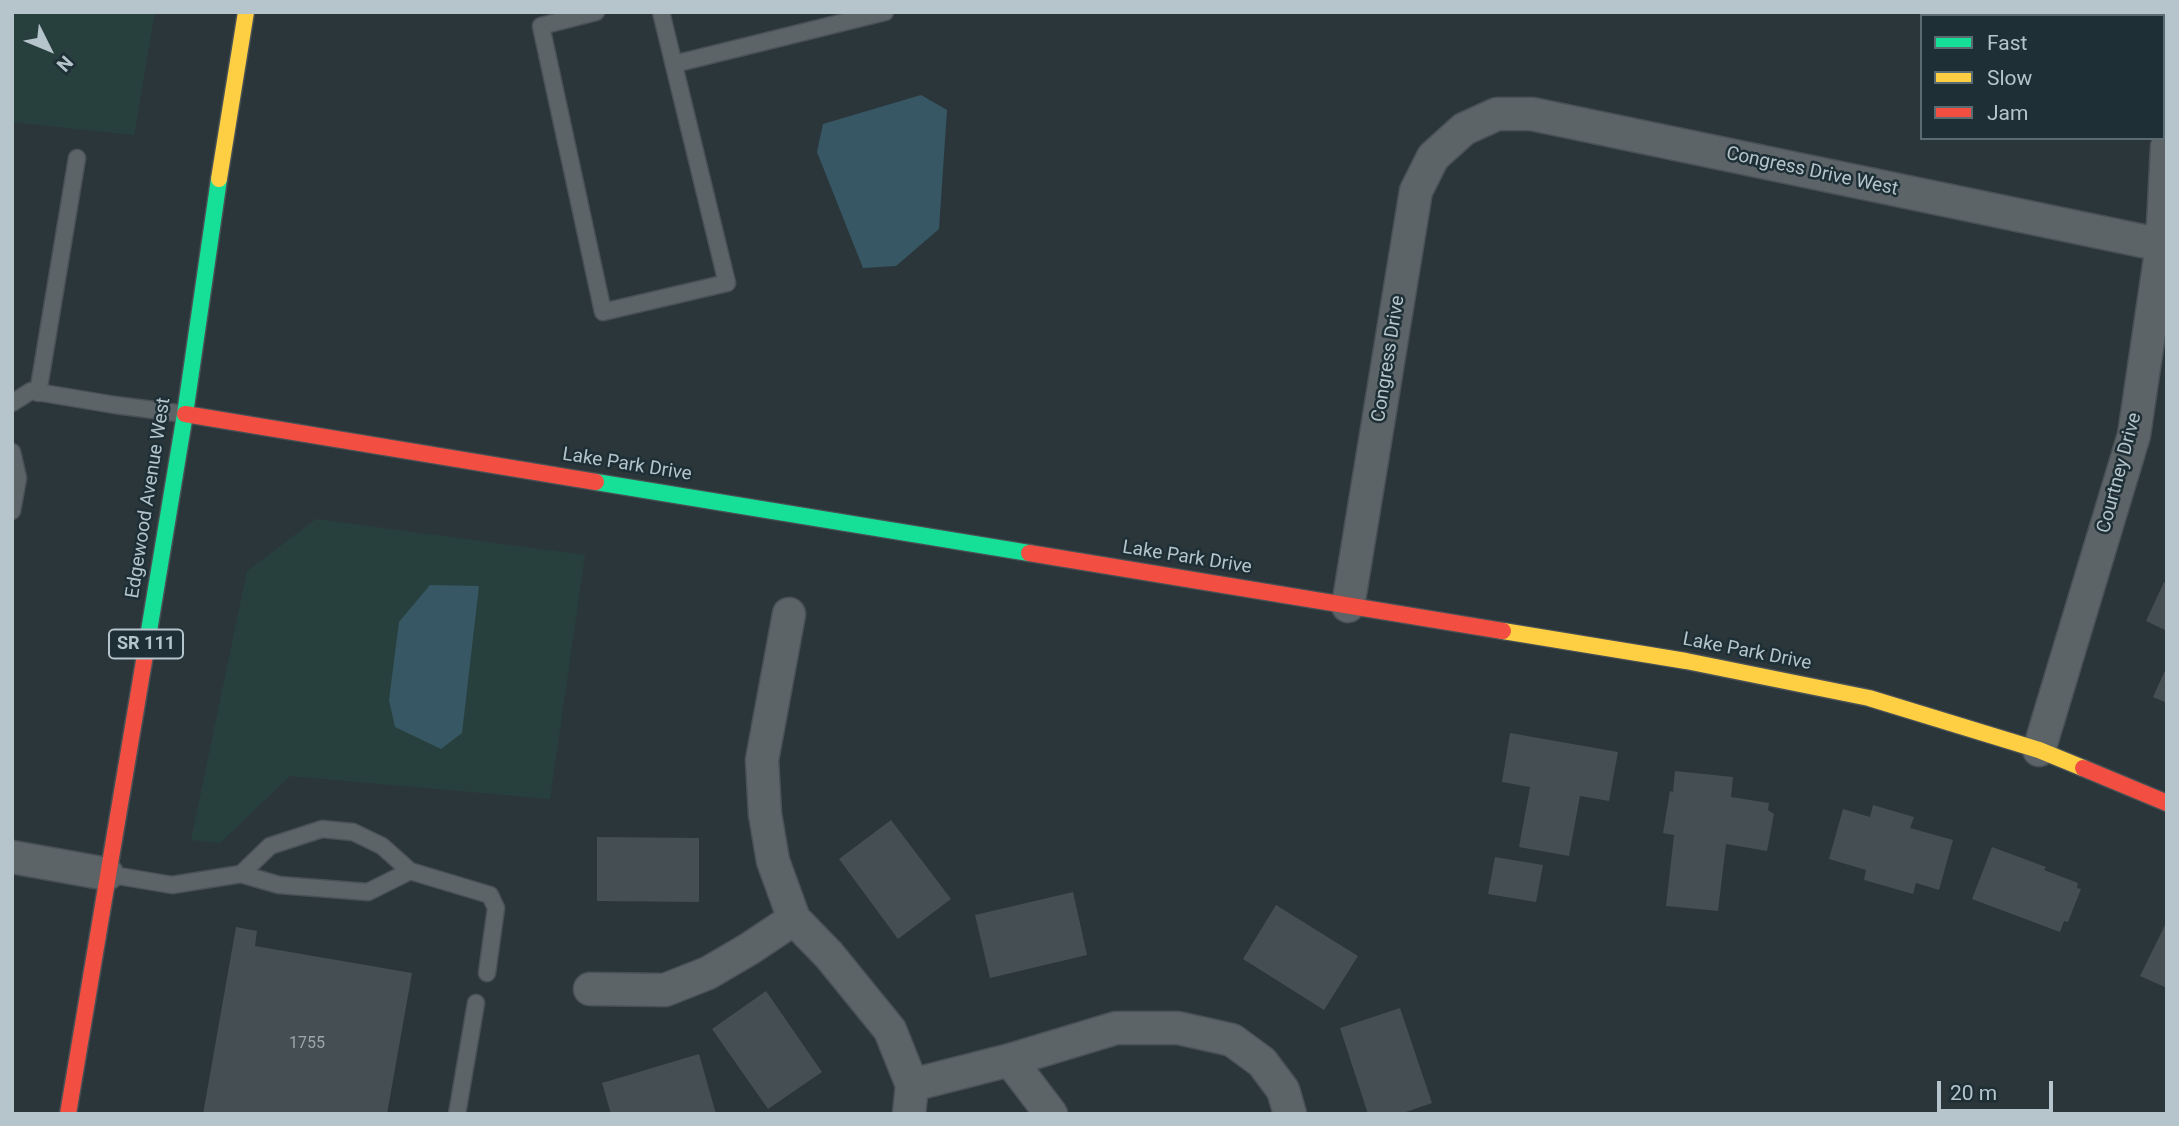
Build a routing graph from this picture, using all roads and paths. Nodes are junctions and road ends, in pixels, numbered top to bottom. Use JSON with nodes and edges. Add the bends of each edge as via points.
{"nodes":[{"id":1,"x":246,"y":12,"type":"edge"},
{"id":2,"x":596,"y":12,"type":"edge"},
{"id":3,"x":661,"y":12,"type":"edge"},
{"id":4,"x":885,"y":12,"type":"edge"},
{"id":5,"x":674,"y":64,"type":"junction"},
{"id":6,"x":1464,"y":129,"type":"joint"},
{"id":7,"x":2167,"y":147,"type":"edge"},
{"id":8,"x":78,"y":158,"type":"dead end"},
{"id":9,"x":2162,"y":245,"type":"junction"},
{"id":10,"x":38,"y":393,"type":"junction"},
{"id":11,"x":12,"y":403,"type":"edge"},
{"id":12,"x":185,"y":414,"type":"junction"},
{"id":13,"x":12,"y":452,"type":"edge"},
{"id":14,"x":12,"y":510,"type":"edge"},
{"id":15,"x":1348,"y":606,"type":"junction"},
{"id":16,"x":789,"y":614,"type":"dead end"},
{"id":17,"x":2039,"y":750,"type":"junction"},
{"id":18,"x":2167,"y":803,"type":"edge"},
{"id":19,"x":12,"y":857,"type":"edge"},
{"id":20,"x":410,"y":871,"type":"junction"},
{"id":21,"x":107,"y":874,"type":"junction"},
{"id":22,"x":242,"y":874,"type":"junction"},
{"id":23,"x":794,"y":919,"type":"junction"},
{"id":24,"x":487,"y":973,"type":"dead end"},
{"id":25,"x":590,"y":989,"type":"dead end"},
{"id":26,"x":476,"y":1003,"type":"dead end"},
{"id":27,"x":1010,"y":1060,"type":"junction"},
{"id":28,"x":911,"y":1099,"type":"edge"},
{"id":29,"x":68,"y":1114,"type":"edge"},
{"id":30,"x":457,"y":1114,"type":"edge"},
{"id":31,"x":1051,"y":1114,"type":"edge"},
{"id":32,"x":1290,"y":1114,"type":"edge"}],
"edges":[{"from":1,"to":12,"type":"street","name":"Edgewood Avenue West","number":"SR 111"},
{"from":2,"to":5,"type":"lane","via":[[541,26],[603,312],[726,284]]},
{"from":3,"to":5,"type":"lane"},
{"from":4,"to":5,"type":"lane"},
{"from":6,"to":9,"type":"street","name":"Congress Drive West","via":[[1497,114],[1532,114]]},
{"from":6,"to":15,"type":"street","name":"Congress Drive","via":[[1433,157],[1416,191]]},
{"from":7,"to":9,"type":"street","name":"Courtney Drive"},
{"from":8,"to":10,"type":"lane"},
{"from":9,"to":17,"type":"street","name":"Courtney Drive","via":[[2134,435]]},
{"from":10,"to":11,"type":"lane","via":[[31,391]]},
{"from":10,"to":12,"type":"lane"},
{"from":12,"to":15,"type":"street","name":"Lake Park Drive"},
{"from":12,"to":21,"type":"street","name":"Edgewood Avenue West","number":"SR 111"},
{"from":13,"to":14,"type":"lane","via":[[18,478]]},
{"from":15,"to":17,"type":"street","name":"Lake Park Drive","via":[[1686,661],[1869,698]]},
{"from":16,"to":23,"type":"street","via":[[762,760],[773,861]]},
{"from":17,"to":18,"type":"street","name":"Lake Park Drive"},
{"from":19,"to":21,"type":"street"},
{"from":20,"to":22,"type":"lane","via":[[368,892],[279,885]]},
{"from":20,"to":22,"type":"lane","via":[[383,846],[353,832],[322,830],[270,846]]},
{"from":20,"to":24,"type":"lane","via":[[490,895],[496,908]]},
{"from":21,"to":22,"type":"lane","via":[[172,885]]},
{"from":21,"to":29,"type":"street","name":"Edgewood Avenue West","number":"SR 111"},
{"from":23,"to":25,"type":"street","via":[[708,972],[665,990]]},
{"from":23,"to":28,"type":"street","via":[[890,1030]]},
{"from":26,"to":30,"type":"lane"},
{"from":27,"to":28,"type":"street"},
{"from":27,"to":31,"type":"street"},
{"from":27,"to":32,"type":"street","via":[[1116,1028],[1178,1028],[1232,1040],[1262,1062],[1283,1090]]}]}
